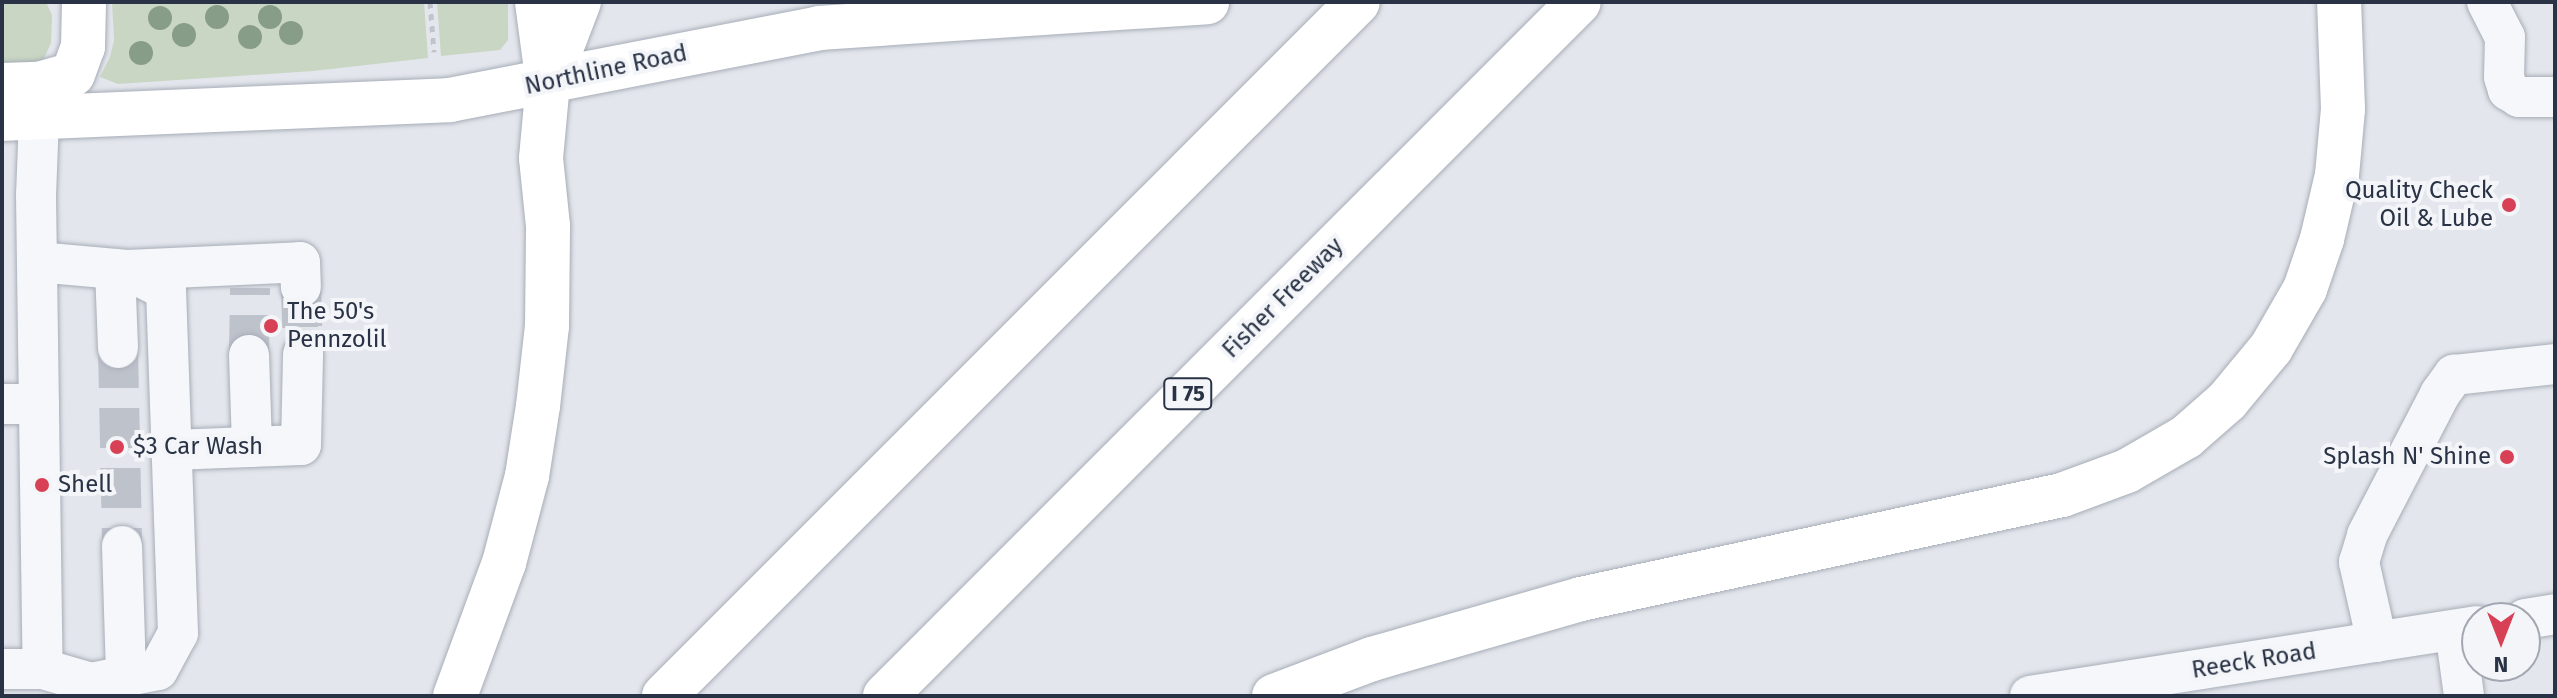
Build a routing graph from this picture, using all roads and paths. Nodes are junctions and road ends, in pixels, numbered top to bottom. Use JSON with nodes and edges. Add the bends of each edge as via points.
{"nodes":[{"id":1,"x":84,"y":2,"type":"edge"},
{"id":2,"x":430,"y":2,"type":"edge"},
{"id":3,"x":537,"y":2,"type":"edge"},
{"id":4,"x":579,"y":2,"type":"edge"},
{"id":5,"x":1207,"y":2,"type":"edge"},
{"id":6,"x":1358,"y":2,"type":"edge"},
{"id":7,"x":1579,"y":2,"type":"edge"},
{"id":8,"x":2339,"y":2,"type":"edge"},
{"id":9,"x":2487,"y":2,"type":"edge"},
{"id":10,"x":434,"y":52,"type":"dead end"},
{"id":11,"x":548,"y":83,"type":"junction"},
{"id":12,"x":2,"y":85,"type":"edge"},
{"id":13,"x":2555,"y":97,"type":"edge"},
{"id":14,"x":20,"y":119,"type":"edge"},
{"id":15,"x":37,"y":262,"type":"junction"},
{"id":16,"x":121,"y":269,"type":"junction"},
{"id":17,"x":268,"y":277,"type":"dead end"},
{"id":18,"x":118,"y":348,"type":"tunnel mouth"},
{"id":19,"x":2555,"y":364,"type":"edge"},
{"id":20,"x":21,"y":404,"type":"edge"},
{"id":21,"x":277,"y":447,"type":"junction"},
{"id":22,"x":172,"y":450,"type":"junction"},
{"id":23,"x":122,"y":546,"type":"tunnel mouth"},
{"id":24,"x":2461,"y":629,"type":"edge"},
{"id":25,"x":2377,"y":642,"type":"junction"},
{"id":26,"x":2,"y":669,"type":"edge"},
{"id":27,"x":43,"y":669,"type":"junction"},
{"id":28,"x":142,"y":673,"type":"junction"},
{"id":29,"x":455,"y":696,"type":"edge"},
{"id":30,"x":664,"y":696,"type":"edge"},
{"id":31,"x":885,"y":696,"type":"edge"},
{"id":32,"x":1274,"y":696,"type":"edge"},
{"id":33,"x":2035,"y":696,"type":"edge"}],
"edges":[{"from":1,"to":12,"type":"main road","via":[[83,47],[73,74],[39,84]]},
{"from":2,"to":10,"type":"path"},
{"from":3,"to":11,"type":"main road"},
{"from":4,"to":11,"type":"main road"},
{"from":5,"to":11,"type":"main road","name":"Northline Road","via":[[819,28]]},
{"from":6,"to":30,"type":"main road"},
{"from":7,"to":31,"type":"main road","name":"Fisher Freeway","number":"I 75"},
{"from":8,"to":32,"type":"main road","via":[[2343,109],[2337,175],[2305,289],[2271,348],[2227,401],[2186,437],[2127,471],[2062,495],[1581,599],[1402,650]]},
{"from":9,"to":13,"type":"street","via":[[2505,37],[2508,90],[2519,97]]},
{"from":11,"to":14,"type":"main road","name":"Northline Road","via":[[438,100]]},
{"from":11,"to":29,"type":"main road","via":[[541,158],[548,226],[547,326],[538,406],[527,476],[504,563]]},
{"from":14,"to":15,"type":"street"},
{"from":15,"to":16,"type":"street"},
{"from":15,"to":20,"type":"street"},
{"from":16,"to":17,"type":"street"},
{"from":16,"to":18,"type":"street"},
{"from":16,"to":22,"type":"street","via":[[166,290]]},
{"from":19,"to":25,"type":"street","via":[[2454,375],[2440,394],[2367,535],[2359,562]]},
{"from":20,"to":27,"type":"street"},
{"from":21,"to":21,"type":"street","via":[[276,355]]},
{"from":21,"to":22,"type":"street"},
{"from":22,"to":28,"type":"street","via":[[178,633]]},
{"from":23,"to":28,"type":"street"},
{"from":24,"to":25,"type":"street","name":"Reeck Road"},
{"from":25,"to":33,"type":"street","name":"Reeck Road"},
{"from":26,"to":27,"type":"street"},
{"from":27,"to":28,"type":"street","via":[[91,683]]}]}
